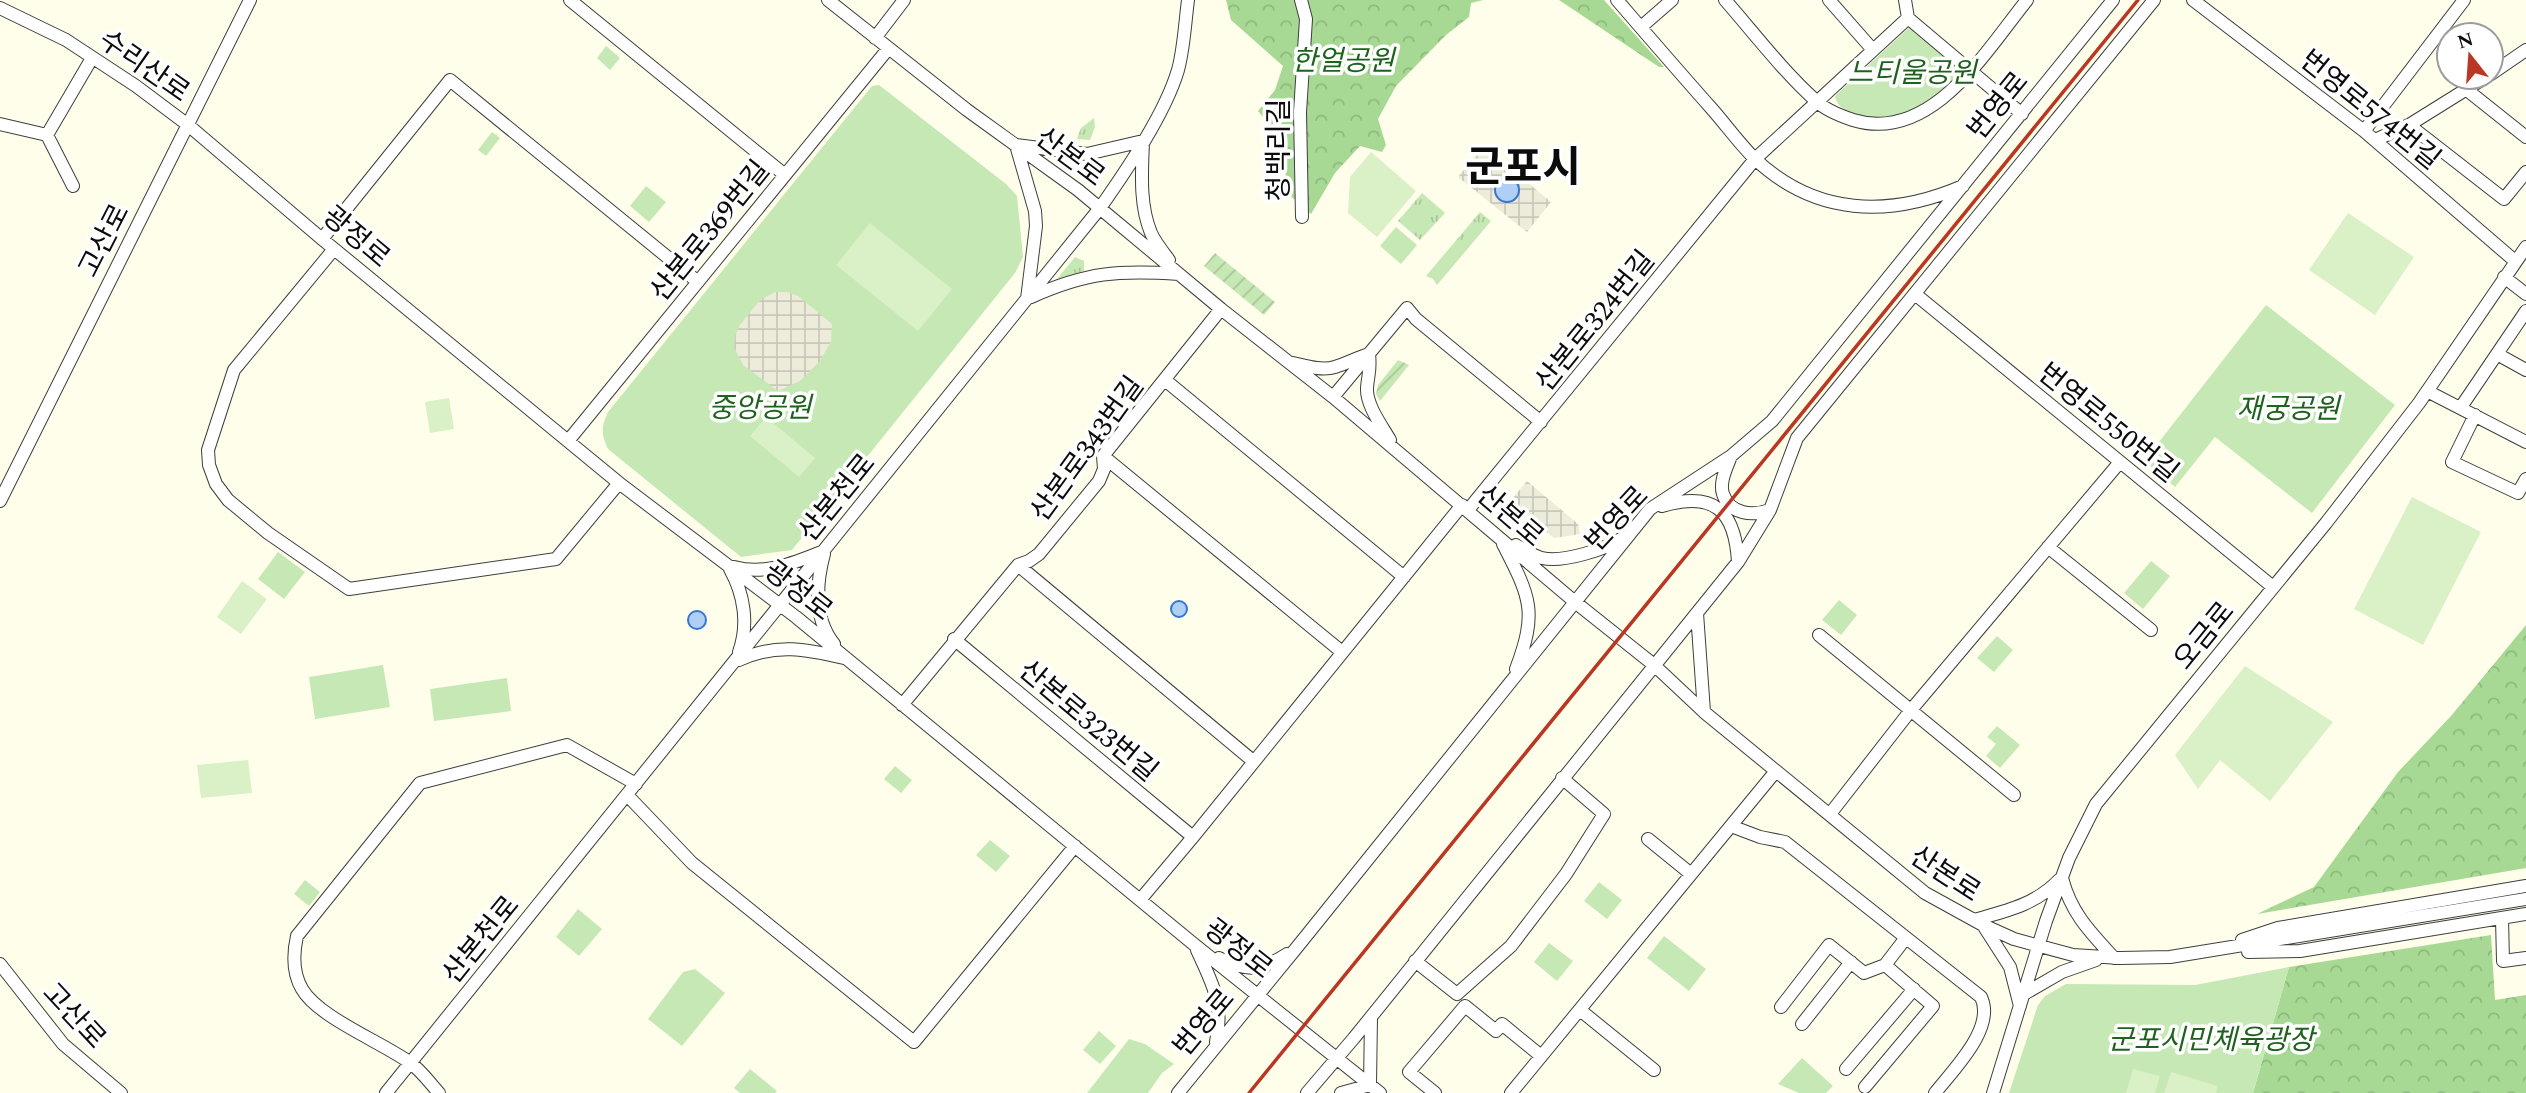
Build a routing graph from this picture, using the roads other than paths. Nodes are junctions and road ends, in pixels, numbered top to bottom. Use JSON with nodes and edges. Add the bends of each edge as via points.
{"nodes":[{"id":1,"x":250,"y":0,"type":"edge"},
{"id":2,"x":570,"y":0,"type":"edge"},
{"id":3,"x":828,"y":0,"type":"edge"},
{"id":4,"x":904,"y":0,"type":"edge"},
{"id":5,"x":1188,"y":0,"type":"edge"},
{"id":6,"x":1301,"y":0,"type":"edge"},
{"id":7,"x":1618,"y":0,"type":"edge"},
{"id":8,"x":1672,"y":0,"type":"edge"},
{"id":9,"x":1724,"y":0,"type":"edge"},
{"id":10,"x":1829,"y":0,"type":"edge"},
{"id":11,"x":1905,"y":0,"type":"edge"},
{"id":12,"x":2027,"y":0,"type":"edge"},
{"id":13,"x":2113,"y":0,"type":"edge"},
{"id":14,"x":2154,"y":0,"type":"edge"},
{"id":15,"x":2193,"y":0,"type":"edge"},
{"id":16,"x":2464,"y":0,"type":"edge"},
{"id":17,"x":0,"y":8,"type":"edge"},
{"id":18,"x":1908,"y":18,"type":"junction"},
{"id":19,"x":1641,"y":27,"type":"junction"},
{"id":20,"x":874,"y":38,"type":"junction"},
{"id":21,"x":888,"y":49,"type":"junction"},
{"id":22,"x":1873,"y":50,"type":"junction"},
{"id":23,"x":2525,"y":53,"type":"edge"},
{"id":24,"x":92,"y":58,"type":"junction"},
{"id":25,"x":2505,"y":65,"type":"edge"},
{"id":26,"x":1970,"y":70,"type":"junction"},
{"id":27,"x":2465,"y":91,"type":"edge"},
{"id":28,"x":2468,"y":91,"type":"edge"},
{"id":29,"x":1817,"y":102,"type":"junction"},
{"id":30,"x":2022,"y":114,"type":"junction"},
{"id":31,"x":0,"y":124,"type":"edge"},
{"id":32,"x":188,"y":125,"type":"junction"},
{"id":33,"x":2409,"y":125,"type":"junction"},
{"id":34,"x":2364,"y":131,"type":"junction"},
{"id":35,"x":47,"y":135,"type":"junction"},
{"id":36,"x":2526,"y":137,"type":"edge"},
{"id":37,"x":2375,"y":140,"type":"junction"},
{"id":38,"x":1143,"y":141,"type":"junction"},
{"id":39,"x":1016,"y":145,"type":"junction"},
{"id":40,"x":1755,"y":159,"type":"junction"},
{"id":41,"x":2526,"y":172,"type":"edge"},
{"id":42,"x":785,"y":175,"type":"junction"},
{"id":43,"x":1964,"y":185,"type":"junction"},
{"id":44,"x":73,"y":186,"type":"dead end"},
{"id":45,"x":1100,"y":208,"type":"junction"},
{"id":46,"x":1302,"y":217,"type":"dead end"},
{"id":47,"x":322,"y":239,"type":"junction"},
{"id":48,"x":2526,"y":247,"type":"edge"},
{"id":49,"x":334,"y":249,"type":"junction"},
{"id":50,"x":2515,"y":261,"type":"junction"},
{"id":51,"x":1179,"y":274,"type":"junction"},
{"id":52,"x":2504,"y":276,"type":"junction"},
{"id":53,"x":698,"y":282,"type":"junction"},
{"id":54,"x":1914,"y":294,"type":"junction"},
{"id":55,"x":2526,"y":294,"type":"edge"},
{"id":56,"x":1027,"y":299,"type":"junction"},
{"id":57,"x":1221,"y":309,"type":"junction"},
{"id":58,"x":2526,"y":311,"type":"edge"},
{"id":59,"x":1369,"y":354,"type":"junction"},
{"id":60,"x":2497,"y":354,"type":"junction"},
{"id":61,"x":1289,"y":362,"type":"junction"},
{"id":62,"x":2526,"y":370,"type":"edge"},
{"id":63,"x":1165,"y":380,"type":"junction"},
{"id":64,"x":2427,"y":391,"type":"junction"},
{"id":65,"x":1334,"y":397,"type":"junction"},
{"id":66,"x":2461,"y":407,"type":"junction"},
{"id":67,"x":2475,"y":415,"type":"junction"},
{"id":68,"x":1541,"y":422,"type":"junction"},
{"id":69,"x":568,"y":441,"type":"junction"},
{"id":70,"x":2526,"y":442,"type":"edge"},
{"id":71,"x":1393,"y":447,"type":"junction"},
{"id":72,"x":1103,"y":456,"type":"junction"},
{"id":73,"x":1731,"y":456,"type":"junction"},
{"id":74,"x":2120,"y":462,"type":"junction"},
{"id":75,"x":2526,"y":479,"type":"edge"},
{"id":76,"x":619,"y":482,"type":"junction"},
{"id":77,"x":0,"y":501,"type":"edge"},
{"id":78,"x":1465,"y":508,"type":"junction"},
{"id":79,"x":1650,"y":509,"type":"junction"},
{"id":80,"x":1770,"y":510,"type":"junction"},
{"id":81,"x":1632,"y":532,"type":"junction"},
{"id":82,"x":1500,"y":538,"type":"junction"},
{"id":83,"x":2048,"y":547,"type":"junction"},
{"id":84,"x":825,"y":551,"type":"junction"},
{"id":85,"x":1738,"y":562,"type":"junction"},
{"id":86,"x":728,"y":565,"type":"junction"},
{"id":87,"x":1018,"y":565,"type":"junction"},
{"id":88,"x":1404,"y":577,"type":"junction"},
{"id":89,"x":2273,"y":587,"type":"junction"},
{"id":90,"x":1575,"y":602,"type":"junction"},
{"id":91,"x":779,"y":606,"type":"junction"},
{"id":92,"x":1697,"y":613,"type":"junction"},
{"id":93,"x":2151,"y":630,"type":"dead end"},
{"id":94,"x":1819,"y":635,"type":"dead end"},
{"id":95,"x":954,"y":639,"type":"junction"},
{"id":96,"x":1342,"y":652,"type":"junction"},
{"id":97,"x":846,"y":659,"type":"junction"},
{"id":98,"x":735,"y":661,"type":"junction"},
{"id":99,"x":1654,"y":665,"type":"junction"},
{"id":100,"x":1512,"y":680,"type":"junction"},
{"id":101,"x":902,"y":705,"type":"junction"},
{"id":102,"x":1911,"y":710,"type":"junction"},
{"id":103,"x":1704,"y":712,"type":"junction"},
{"id":104,"x":1254,"y":761,"type":"junction"},
{"id":105,"x":1776,"y":771,"type":"junction"},
{"id":106,"x":1562,"y":778,"type":"junction"},
{"id":107,"x":636,"y":784,"type":"junction"},
{"id":108,"x":627,"y":795,"type":"junction"},
{"id":109,"x":2014,"y":795,"type":"dead end"},
{"id":110,"x":1830,"y":814,"type":"junction"},
{"id":111,"x":1731,"y":826,"type":"junction"},
{"id":112,"x":1194,"y":837,"type":"junction"},
{"id":113,"x":1648,"y":839,"type":"dead end"},
{"id":114,"x":1075,"y":846,"type":"junction"},
{"id":115,"x":1691,"y":874,"type":"junction"},
{"id":116,"x":2062,"y":877,"type":"junction"},
{"id":117,"x":2526,"y":886,"type":"edge"},
{"id":118,"x":2526,"y":899,"type":"edge"},
{"id":119,"x":1140,"y":900,"type":"junction"},
{"id":120,"x":2526,"y":914,"type":"edge"},
{"id":121,"x":2502,"y":918,"type":"junction"},
{"id":122,"x":1978,"y":922,"type":"junction"},
{"id":123,"x":1905,"y":939,"type":"junction"},
{"id":124,"x":2038,"y":945,"type":"junction"},
{"id":125,"x":1196,"y":946,"type":"junction"},
{"id":126,"x":1298,"y":946,"type":"junction"},
{"id":127,"x":2205,"y":952,"type":"junction"},
{"id":128,"x":2108,"y":958,"type":"junction"},
{"id":129,"x":2526,"y":958,"type":"edge"},
{"id":130,"x":1415,"y":961,"type":"junction"},
{"id":131,"x":1851,"y":962,"type":"junction"},
{"id":132,"x":0,"y":964,"type":"edge"},
{"id":133,"x":1885,"y":965,"type":"junction"},
{"id":134,"x":1914,"y":989,"type":"junction"},
{"id":135,"x":2024,"y":994,"type":"junction"},
{"id":136,"x":1258,"y":995,"type":"junction"},
{"id":137,"x":1781,"y":1007,"type":"dead end"},
{"id":138,"x":2021,"y":1008,"type":"junction"},
{"id":139,"x":1580,"y":1010,"type":"junction"},
{"id":140,"x":1371,"y":1017,"type":"junction"},
{"id":141,"x":1802,"y":1024,"type":"dead end"},
{"id":142,"x":1215,"y":1045,"type":"junction"},
{"id":143,"x":1541,"y":1056,"type":"junction"},
{"id":144,"x":1337,"y":1058,"type":"junction"},
{"id":145,"x":412,"y":1063,"type":"junction"},
{"id":146,"x":1846,"y":1069,"type":"dead end"},
{"id":147,"x":1654,"y":1070,"type":"dead end"},
{"id":148,"x":1865,"y":1087,"type":"dead end"},
{"id":149,"x":1375,"y":1089,"type":"edge"},
{"id":150,"x":121,"y":1093,"type":"edge"},
{"id":151,"x":386,"y":1093,"type":"edge"},
{"id":152,"x":439,"y":1093,"type":"edge"},
{"id":153,"x":1178,"y":1093,"type":"edge"},
{"id":154,"x":1307,"y":1093,"type":"edge"},
{"id":155,"x":1341,"y":1093,"type":"edge"},
{"id":156,"x":1435,"y":1093,"type":"edge"},
{"id":157,"x":1511,"y":1093,"type":"edge"},
{"id":158,"x":1935,"y":1093,"type":"edge"},
{"id":159,"x":1993,"y":1093,"type":"edge"}],
"edges":[{"from":1,"to":32,"type":"street","name":"고산로"},
{"from":2,"to":42,"type":"street"},
{"from":3,"to":20,"type":"street","name":"산본로"},
{"from":4,"to":20,"type":"street"},
{"from":5,"to":38,"type":"street","name":"산본천로","via":[[1178,71]]},
{"from":6,"to":46,"type":"street","name":"청백리길","via":[[1306,19],[1300,112]]},
{"from":7,"to":19,"type":"street"},
{"from":8,"to":19,"type":"street"},
{"from":9,"to":29,"type":"street"},
{"from":10,"to":22,"type":"street"},
{"from":11,"to":18,"type":"street"},
{"from":12,"to":26,"type":"street"},
{"from":13,"to":30,"type":"street","name":"번영로"},
{"from":14,"to":54,"type":"street","name":"번영로"},
{"from":15,"to":34,"type":"street","name":"번영로574번길"},
{"from":16,"to":34,"type":"street"},
{"from":17,"to":24,"type":"street","name":"수리산로"},
{"from":18,"to":22,"type":"street","name":"산본로324번길"},
{"from":18,"to":26,"type":"street"},
{"from":19,"to":40,"type":"street"},
{"from":20,"to":21,"type":"street","name":"산본로"},
{"from":21,"to":39,"type":"street","name":"산본로"},
{"from":21,"to":42,"type":"street","name":"산본로369번길"},
{"from":22,"to":29,"type":"street","name":"산본로324번길"},
{"from":23,"to":25,"type":"street"},
{"from":24,"to":32,"type":"street","name":"수리산로"},
{"from":24,"to":35,"type":"street"},
{"from":26,"to":29,"type":"street","via":[[1926,111],[1890,122],[1859,121]]},
{"from":26,"to":30,"type":"street"},
{"from":27,"to":33,"type":"street"},
{"from":28,"to":36,"type":"street"},
{"from":29,"to":40,"type":"street","name":"산본로324번길"},
{"from":30,"to":43,"type":"street","name":"번영로"},
{"from":31,"to":35,"type":"street"},
{"from":32,"to":47,"type":"street","name":"광정로"},
{"from":32,"to":77,"type":"street","name":"고산로"},
{"from":33,"to":37,"type":"street"},
{"from":33,"to":41,"type":"street","via":[[2504,199]]},
{"from":34,"to":37,"type":"street","name":"번영로574번길"},
{"from":35,"to":44,"type":"street"},
{"from":37,"to":50,"type":"street","name":"번영로574번길"},
{"from":38,"to":39,"type":"street","via":[[1087,154]]},
{"from":38,"to":45,"type":"street","name":"산본천로"},
{"from":38,"to":51,"type":"street","via":[[1145,211],[1152,234]]},
{"from":39,"to":45,"type":"street","name":"산본로"},
{"from":39,"to":56,"type":"street","via":[[1035,211]]},
{"from":40,"to":43,"type":"street","via":[[1805,193],[1842,205],[1907,205]]},
{"from":40,"to":68,"type":"street","name":"산본로324번길"},
{"from":42,"to":53,"type":"street","name":"산본로369번길"},
{"from":43,"to":73,"type":"street","name":"번영로","via":[[1772,421]]},
{"from":45,"to":51,"type":"street","name":"산본로"},
{"from":45,"to":56,"type":"street","name":"산본천로"},
{"from":47,"to":49,"type":"street","name":"광정로"},
{"from":47,"to":53,"type":"street","via":[[450,80]]},
{"from":48,"to":50,"type":"street","name":"오금로"},
{"from":49,"to":69,"type":"street","name":"광정로"},
{"from":49,"to":76,"type":"street","via":[[234,370],[216,422],[208,450],[209,466],[228,500],[248,517],[349,589],[556,559]]},
{"from":50,"to":52,"type":"street","name":"오금로"},
{"from":51,"to":56,"type":"street","via":[[1096,274]]},
{"from":51,"to":57,"type":"street","name":"산본로"},
{"from":52,"to":55,"type":"street"},
{"from":52,"to":64,"type":"street","name":"오금로"},
{"from":53,"to":69,"type":"street","name":"산본로369번길"},
{"from":54,"to":74,"type":"street","name":"번영로550번길"},
{"from":54,"to":80,"type":"street","name":"번영로","via":[[1797,438]]},
{"from":56,"to":84,"type":"street","name":"산본천로"},
{"from":57,"to":61,"type":"street","name":"산본로"},
{"from":57,"to":63,"type":"street","name":"산본로343번길"},
{"from":58,"to":60,"type":"street"},
{"from":59,"to":61,"type":"street","via":[[1335,367]]},
{"from":59,"to":65,"type":"street"},
{"from":59,"to":68,"type":"street","via":[[1408,308]]},
{"from":59,"to":71,"type":"street","via":[[1369,400]]},
{"from":60,"to":62,"type":"street"},
{"from":60,"to":66,"type":"street"},
{"from":61,"to":65,"type":"street","name":"산본로"},
{"from":63,"to":72,"type":"street","name":"산본로343번길"},
{"from":63,"to":88,"type":"street"},
{"from":64,"to":66,"type":"street"},
{"from":64,"to":89,"type":"street","name":"오금로"},
{"from":65,"to":71,"type":"street","name":"산본로"},
{"from":66,"to":67,"type":"street"},
{"from":67,"to":70,"type":"street"},
{"from":67,"to":75,"type":"street","via":[[2452,462],[2518,493]]},
{"from":68,"to":78,"type":"street","name":"산본로324번길"},
{"from":69,"to":76,"type":"street","name":"광정로"},
{"from":71,"to":78,"type":"street","name":"산본로"},
{"from":72,"to":87,"type":"street","name":"산본로343번길","via":[[1099,481],[1039,554]]},
{"from":72,"to":96,"type":"street"},
{"from":73,"to":79,"type":"street","name":"번영로"},
{"from":73,"to":80,"type":"street","via":[[1723,477],[1723,494],[1732,507],[1745,514]]},
{"from":74,"to":83,"type":"street"},
{"from":74,"to":89,"type":"street","name":"번영로550번길"},
{"from":76,"to":86,"type":"street","name":"광정로"},
{"from":78,"to":82,"type":"street","name":"산본로"},
{"from":78,"to":88,"type":"street"},
{"from":79,"to":81,"type":"street","name":"번영로"},
{"from":79,"to":85,"type":"street","via":[[1679,501],[1704,501],[1721,509],[1732,525]]},
{"from":80,"to":85,"type":"street","name":"번영로"},
{"from":81,"to":82,"type":"street","via":[[1616,543],[1559,558],[1542,558]]},
{"from":81,"to":90,"type":"street","name":"번영로"},
{"from":82,"to":90,"type":"street","name":"산본로"},
{"from":82,"to":100,"type":"street","via":[[1525,588],[1530,615],[1527,640]]},
{"from":83,"to":93,"type":"street"},
{"from":83,"to":102,"type":"street"},
{"from":84,"to":86,"type":"street","via":[[775,569],[747,571]]},
{"from":84,"to":91,"type":"street","name":"산본천로"},
{"from":84,"to":97,"type":"street","via":[[818,578],[819,608],[826,634]]},
{"from":85,"to":92,"type":"street","name":"번영로"},
{"from":86,"to":91,"type":"street","name":"광정로"},
{"from":86,"to":98,"type":"street","via":[[737,582],[745,620]]},
{"from":87,"to":95,"type":"street","name":"산본로343번길"},
{"from":87,"to":104,"type":"street"},
{"from":88,"to":96,"type":"street"},
{"from":89,"to":116,"type":"street","name":"오금로","via":[[2096,804]]},
{"from":90,"to":99,"type":"street","name":"산본로"},
{"from":90,"to":100,"type":"street","name":"번영로"},
{"from":91,"to":97,"type":"street","name":"광정로"},
{"from":91,"to":98,"type":"street","name":"산본천로"},
{"from":92,"to":99,"type":"street","name":"번영로"},
{"from":92,"to":103,"type":"street"},
{"from":94,"to":102,"type":"street"},
{"from":95,"to":101,"type":"street","name":"산본로343번길"},
{"from":95,"to":112,"type":"street","name":"산본로323번길"},
{"from":96,"to":104,"type":"street"},
{"from":97,"to":98,"type":"street","via":[[790,648],[758,651]]},
{"from":97,"to":101,"type":"street","name":"광정로"},
{"from":98,"to":107,"type":"street","name":"산본천로"},
{"from":99,"to":103,"type":"street","name":"산본로"},
{"from":99,"to":106,"type":"street","name":"번영로"},
{"from":100,"to":126,"type":"street","name":"번영로"},
{"from":101,"to":114,"type":"street","name":"광정로"},
{"from":102,"to":109,"type":"street"},
{"from":102,"to":110,"type":"street"},
{"from":103,"to":105,"type":"street","name":"산본로"},
{"from":104,"to":112,"type":"street"},
{"from":105,"to":110,"type":"street","name":"산본로"},
{"from":105,"to":111,"type":"street"},
{"from":106,"to":130,"type":"street","name":"번영로"},
{"from":106,"to":130,"type":"street","via":[[1604,814],[1511,946],[1457,994]]},
{"from":107,"to":108,"type":"street","name":"산본천로"},
{"from":107,"to":145,"type":"street","via":[[568,745],[420,783],[377,836],[297,936],[294,964],[301,988],[316,1004]]},
{"from":108,"to":114,"type":"street","via":[[692,863],[914,1042]]},
{"from":108,"to":145,"type":"street","name":"산본천로"},
{"from":110,"to":122,"type":"street","name":"산본로","via":[[1925,893]]},
{"from":111,"to":115,"type":"street"},
{"from":111,"to":123,"type":"street","via":[[1785,842]]},
{"from":112,"to":119,"type":"street"},
{"from":113,"to":115,"type":"street"},
{"from":114,"to":119,"type":"street","name":"광정로"},
{"from":115,"to":139,"type":"street"},
{"from":116,"to":122,"type":"street","via":[[2038,899]]},
{"from":116,"to":124,"type":"street","name":"오금로"},
{"from":116,"to":128,"type":"street","via":[[2079,919]]},
{"from":117,"to":127,"type":"street","name":"산본로","via":[[2278,928]]},
{"from":118,"to":127,"type":"street","name":"산본로"},
{"from":119,"to":125,"type":"street","name":"광정로"},
{"from":120,"to":121,"type":"street","name":"산본로"},
{"from":121,"to":127,"type":"street","name":"산본로","via":[[2300,951]]},
{"from":121,"to":129,"type":"street","via":[[2503,961]]},
{"from":122,"to":124,"type":"street","name":"산본로"},
{"from":122,"to":138,"type":"street","via":[[2010,967]]},
{"from":123,"to":133,"type":"street"},
{"from":123,"to":158,"type":"street","via":[[1981,997],[1985,1006],[1985,1018],[1970,1049]]},
{"from":124,"to":128,"type":"street","name":"산본로"},
{"from":124,"to":135,"type":"street","name":"오금로"},
{"from":125,"to":126,"type":"street","via":[[1250,969],[1271,965]]},
{"from":125,"to":136,"type":"street","name":"광정로"},
{"from":125,"to":142,"type":"street","via":[[1218,1001]]},
{"from":126,"to":136,"type":"street","name":"번영로"},
{"from":127,"to":128,"type":"street","name":"산본로"},
{"from":128,"to":135,"type":"street","via":[[2062,972]]},
{"from":130,"to":140,"type":"street","name":"번영로"},
{"from":131,"to":133,"type":"street","via":[[1864,973]]},
{"from":131,"to":137,"type":"street","via":[[1829,945]]},
{"from":131,"to":141,"type":"street"},
{"from":132,"to":150,"type":"street","name":"고산로","via":[[63,1044]]},
{"from":133,"to":134,"type":"street"},
{"from":134,"to":146,"type":"street"},
{"from":134,"to":148,"type":"street","via":[[1933,1006]]},
{"from":135,"to":138,"type":"street","name":"오금로"},
{"from":136,"to":142,"type":"street","name":"번영로"},
{"from":136,"to":144,"type":"street","name":"광정로"},
{"from":138,"to":159,"type":"street","name":"오금로"},
{"from":139,"to":143,"type":"street"},
{"from":139,"to":147,"type":"street"},
{"from":140,"to":144,"type":"street","name":"번영로"},
{"from":140,"to":149,"type":"street"},
{"from":142,"to":153,"type":"street","name":"번영로"},
{"from":143,"to":156,"type":"street","via":[[1502,1024],[1496,1031],[1465,1006],[1409,1072]]},
{"from":143,"to":157,"type":"street"},
{"from":144,"to":149,"type":"street","name":"광정로"},
{"from":144,"to":154,"type":"street","name":"번영로"},
{"from":145,"to":151,"type":"street","name":"산본천로"},
{"from":145,"to":152,"type":"street"},
{"from":149,"to":155,"type":"street"}]}
